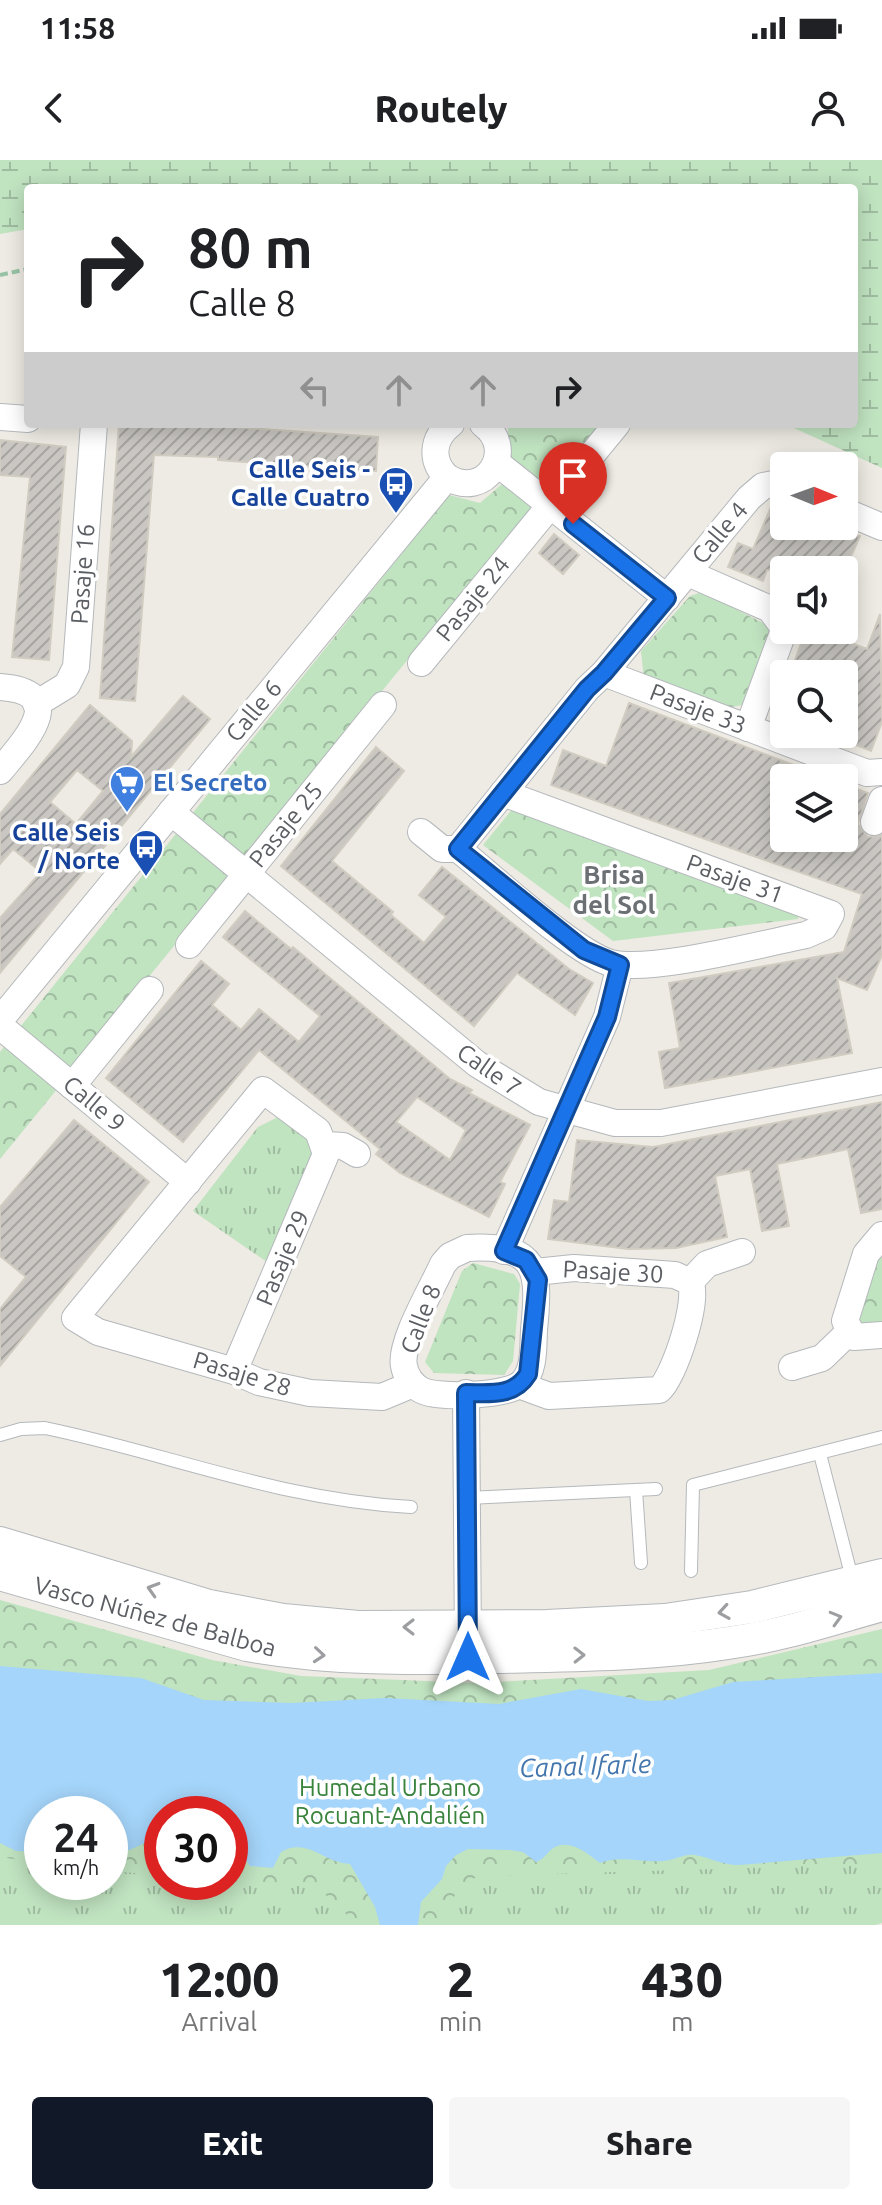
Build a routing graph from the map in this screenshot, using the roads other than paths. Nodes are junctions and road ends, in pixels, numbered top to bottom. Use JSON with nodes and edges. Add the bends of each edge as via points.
{"nodes":[{"id":1,"x":0,"y":417,"type":"edge"},
{"id":2,"x":24,"y":419,"type":"edge"},
{"id":3,"x":94,"y":428,"type":"edge"},
{"id":4,"x":443,"y":428,"type":"edge"},
{"id":5,"x":486,"y":428,"type":"edge"},
{"id":6,"x":614,"y":428,"type":"edge"},
{"id":7,"x":497,"y":463,"type":"junction"},
{"id":8,"x":447,"y":477,"type":"junction"},
{"id":9,"x":770,"y":484,"type":"edge"},
{"id":10,"x":550,"y":506,"type":"junction"},
{"id":11,"x":858,"y":517,"type":"edge"},
{"id":12,"x":882,"y":527,"type":"edge"},
{"id":13,"x":688,"y":573,"type":"junction"},
{"id":14,"x":667,"y":598,"type":"junction"},
{"id":15,"x":770,"y":609,"type":"edge"},
{"id":16,"x":779,"y":644,"type":"edge"},
{"id":17,"x":421,"y":663,"type":"dead end"},
{"id":18,"x":604,"y":673,"type":"junction"},
{"id":19,"x":0,"y":687,"type":"edge"},
{"id":20,"x":36,"y":704,"type":"junction"},
{"id":21,"x":383,"y":705,"type":"dead end"},
{"id":22,"x":748,"y":728,"type":"junction"},
{"id":23,"x":0,"y":771,"type":"edge"},
{"id":24,"x":882,"y":772,"type":"edge"},
{"id":25,"x":503,"y":793,"type":"junction"},
{"id":26,"x":171,"y":812,"type":"junction"},
{"id":27,"x":421,"y":832,"type":"dead end"},
{"id":28,"x":458,"y":849,"type":"junction"},
{"id":29,"x":246,"y":874,"type":"junction"},
{"id":30,"x":189,"y":945,"type":"dead end"},
{"id":31,"x":620,"y":965,"type":"junction"},
{"id":32,"x":150,"y":990,"type":"dead end"},
{"id":33,"x":0,"y":1020,"type":"edge"},
{"id":34,"x":0,"y":1026,"type":"edge"},
{"id":35,"x":882,"y":1081,"type":"edge"},
{"id":36,"x":72,"y":1086,"type":"junction"},
{"id":37,"x":564,"y":1112,"type":"junction"},
{"id":38,"x":326,"y":1145,"type":"junction"},
{"id":39,"x":357,"y":1154,"type":"dead end"},
{"id":40,"x":188,"y":1182,"type":"junction"},
{"id":41,"x":882,"y":1235,"type":"edge"},
{"id":42,"x":504,"y":1251,"type":"junction"},
{"id":43,"x":742,"y":1252,"type":"dead end"},
{"id":44,"x":535,"y":1272,"type":"junction"},
{"id":45,"x":690,"y":1282,"type":"junction"},
{"id":46,"x":849,"y":1332,"type":"junction"},
{"id":47,"x":882,"y":1335,"type":"edge"},
{"id":48,"x":792,"y":1367,"type":"dead end"},
{"id":49,"x":234,"y":1371,"type":"junction"},
{"id":50,"x":413,"y":1384,"type":"junction"},
{"id":51,"x":519,"y":1385,"type":"junction"},
{"id":52,"x":466,"y":1393,"type":"junction"},
{"id":53,"x":0,"y":1435,"type":"edge"},
{"id":54,"x":882,"y":1437,"type":"edge"},
{"id":55,"x":820,"y":1454,"type":"junction"},
{"id":56,"x":656,"y":1489,"type":"dead end"},
{"id":57,"x":636,"y":1490,"type":"junction"},
{"id":58,"x":467,"y":1498,"type":"junction"},
{"id":59,"x":411,"y":1507,"type":"dead end"},
{"id":60,"x":0,"y":1543,"type":"edge"},
{"id":61,"x":641,"y":1563,"type":"dead end"},
{"id":62,"x":691,"y":1571,"type":"dead end"},
{"id":63,"x":0,"y":1574,"type":"edge"},
{"id":64,"x":868,"y":1578,"type":"edge"},
{"id":65,"x":882,"y":1605,"type":"edge"},
{"id":66,"x":468,"y":1642,"type":"junction"}],
"edges":[{"from":1,"to":2,"type":"street"},
{"from":3,"to":20,"type":"street","name":"Pasaje 16","via":[[76,667],[67,685]]},
{"from":4,"to":8,"type":"street","via":[[435,453]]},
{"from":5,"to":7,"type":"street","via":[[498,443]]},
{"from":6,"to":10,"type":"street","name":"Pasaje 24"},
{"from":7,"to":8,"type":"street","via":[[480,482],[463,484]]},
{"from":7,"to":10,"type":"street"},
{"from":8,"to":26,"type":"street","name":"Calle 6"},
{"from":9,"to":13,"type":"street","name":"Calle 4","via":[[756,491]]},
{"from":10,"to":14,"type":"street"},
{"from":10,"to":17,"type":"street","name":"Pasaje 24"},
{"from":11,"to":12,"type":"street"},
{"from":13,"to":14,"type":"street","name":"Calle 4"},
{"from":13,"to":15,"type":"street"},
{"from":14,"to":18,"type":"street","name":"Calle 4"},
{"from":16,"to":22,"type":"street"},
{"from":18,"to":22,"type":"street","name":"Pasaje 33"},
{"from":18,"to":25,"type":"street","name":"Calle 4"},
{"from":19,"to":20,"type":"street","via":[[21,690]]},
{"from":20,"to":23,"type":"street","via":[[37,724]]},
{"from":21,"to":29,"type":"street","name":"Pasaje 25"},
{"from":22,"to":24,"type":"street","name":"Pasaje 33","via":[[867,773]]},
{"from":25,"to":28,"type":"street","name":"Calle 4"},
{"from":25,"to":31,"type":"street","name":"Pasaje 31","via":[[831,914],[824,927],[806,935],[658,963]]},
{"from":26,"to":29,"type":"street","name":"Calle 7"},
{"from":26,"to":33,"type":"street","name":"Calle 6"},
{"from":27,"to":28,"type":"street","via":[[442,849]]},
{"from":28,"to":31,"type":"street","via":[[584,950]]},
{"from":29,"to":30,"type":"street","name":"Pasaje 25"},
{"from":29,"to":37,"type":"street","name":"Calle 7","via":[[486,1071]]},
{"from":31,"to":37,"type":"street","via":[[612,1004]]},
{"from":32,"to":36,"type":"street"},
{"from":34,"to":36,"type":"street","name":"Calle 9"},
{"from":35,"to":37,"type":"street","name":"Calle 7","via":[[661,1123],[615,1123]]},
{"from":36,"to":40,"type":"street","name":"Calle 9"},
{"from":37,"to":42,"type":"street"},
{"from":38,"to":39,"type":"street"},
{"from":38,"to":40,"type":"street","via":[[318,1131],[263,1090]]},
{"from":38,"to":49,"type":"street","name":"Pasaje 29","via":[[324,1163]]},
{"from":40,"to":49,"type":"street","name":"Pasaje 28","via":[[75,1318],[98,1332]]},
{"from":41,"to":46,"type":"street","via":[[866,1254],[847,1313]]},
{"from":42,"to":44,"type":"street","via":[[526,1260]]},
{"from":42,"to":50,"type":"street","name":"Calle 8","via":[[467,1248],[443,1264],[405,1349],[404,1366]]},
{"from":43,"to":45,"type":"street","name":"Pasaje 30","via":[[707,1264]]},
{"from":44,"to":45,"type":"street","name":"Pasaje 30","via":[[617,1271],[675,1275]]},
{"from":44,"to":51,"type":"street","via":[[532,1359]]},
{"from":45,"to":51,"type":"street","name":"Pasaje 30","via":[[695,1298],[671,1374],[659,1390],[549,1396]]},
{"from":46,"to":47,"type":"street","via":[[860,1339]]},
{"from":46,"to":48,"type":"street","via":[[822,1358]]},
{"from":49,"to":50,"type":"street","name":"Pasaje 28","via":[[285,1388],[343,1397],[382,1397]]},
{"from":50,"to":52,"type":"street","name":"Calle 8","via":[[428,1393]]},
{"from":51,"to":52,"type":"street","name":"Calle 8","via":[[503,1393]]},
{"from":52,"to":58,"type":"street"},
{"from":53,"to":59,"type":"lane","via":[[45,1428],[281,1491]]},
{"from":54,"to":55,"type":"lane"},
{"from":55,"to":62,"type":"lane","via":[[693,1485]]},
{"from":55,"to":64,"type":"lane"},
{"from":56,"to":57,"type":"lane"},
{"from":57,"to":58,"type":"lane"},
{"from":57,"to":61,"type":"lane"},
{"from":58,"to":66,"type":"street"},
{"from":66,"to":60,"type":"street","name":"Vasco Núñez de Balboa","one_way":true,"via":[[247,1614]]},
{"from":63,"to":66,"type":"street","name":"Vasco Núñez de Balboa","one_way":true,"via":[[286,1652],[360,1658]]},
{"from":64,"to":66,"type":"street","name":"Vasco Núñez de Balboa","one_way":true,"via":[[694,1617],[562,1626]]},
{"from":66,"to":65,"type":"street","name":"Vasco Núñez de Balboa","one_way":true,"via":[[594,1655],[728,1643]]}]}
